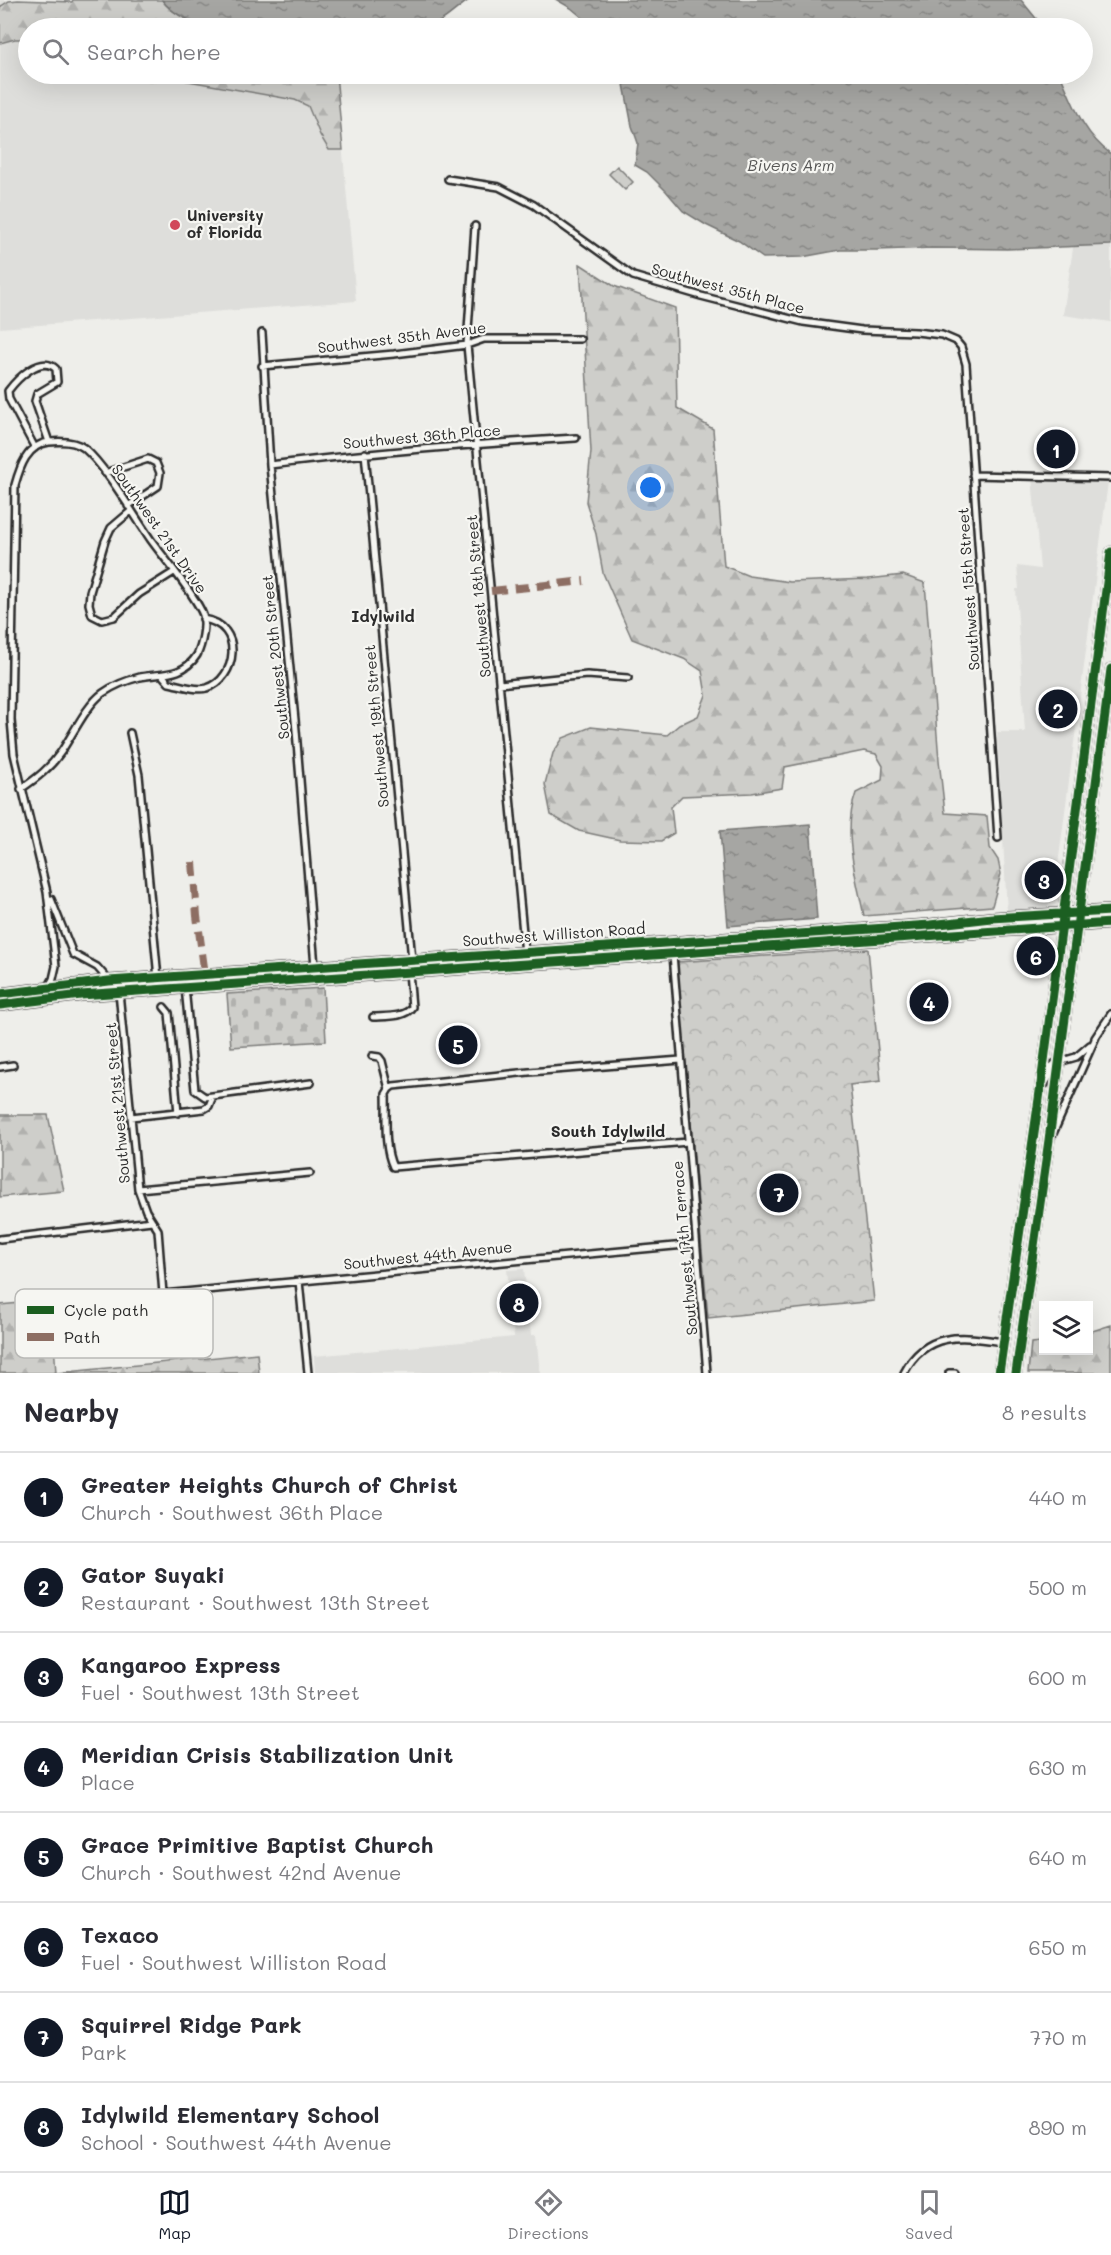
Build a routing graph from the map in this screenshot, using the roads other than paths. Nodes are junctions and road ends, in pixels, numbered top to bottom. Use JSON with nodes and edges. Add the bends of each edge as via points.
{"nodes":[{"id":1,"x":448,"y":179,"type":"dead end"},
{"id":2,"x":475,"y":226,"type":"dead end"},
{"id":3,"x":262,"y":333,"type":"dead end"},
{"id":4,"x":580,"y":339,"type":"dead end"},
{"id":5,"x":956,"y":341,"type":"joint"},
{"id":6,"x":467,"y":345,"type":"junction"},
{"id":7,"x":262,"y":366,"type":"junction"},
{"id":8,"x":576,"y":438,"type":"dead end"},
{"id":9,"x":46,"y":443,"type":"junction"},
{"id":10,"x":476,"y":444,"type":"junction"},
{"id":11,"x":34,"y":448,"type":"junction"},
{"id":12,"x":364,"y":453,"type":"junction"},
{"id":13,"x":270,"y":465,"type":"junction"},
{"id":14,"x":105,"y":473,"type":"junction"},
{"id":15,"x":973,"y":474,"type":"junction"},
{"id":16,"x":1111,"y":478,"type":"edge"},
{"id":17,"x":130,"y":508,"type":"junction"},
{"id":18,"x":1111,"y":552,"type":"edge"},
{"id":19,"x":174,"y":572,"type":"junction"},
{"id":20,"x":1109,"y":576,"type":"edge"},
{"id":21,"x":203,"y":619,"type":"junction"},
{"id":22,"x":1111,"y":669,"type":"edge"},
{"id":23,"x":163,"y":676,"type":"junction"},
{"id":24,"x":628,"y":678,"type":"dead end"},
{"id":25,"x":499,"y":684,"type":"junction"},
{"id":26,"x":1088,"y":727,"type":"junction"},
{"id":27,"x":130,"y":733,"type":"dead end"},
{"id":28,"x":1103,"y":733,"type":"junction"},
{"id":29,"x":21,"y":789,"type":"junction"},
{"id":30,"x":998,"y":838,"type":"dead end"},
{"id":31,"x":48,"y":892,"type":"junction"},
{"id":32,"x":1111,"y":911,"type":"edge"},
{"id":33,"x":1064,"y":913,"type":"junction"},
{"id":34,"x":1079,"y":913,"type":"junction"},
{"id":35,"x":1111,"y":923,"type":"edge"},
{"id":36,"x":1078,"y":924,"type":"junction"},
{"id":37,"x":1062,"y":925,"type":"junction"},
{"id":38,"x":860,"y":929,"type":"junction"},
{"id":39,"x":861,"y":940,"type":"junction"},
{"id":40,"x":672,"y":942,"type":"junction"},
{"id":41,"x":525,"y":953,"type":"junction"},
{"id":42,"x":673,"y":954,"type":"junction"},
{"id":43,"x":412,"y":960,"type":"junction"},
{"id":44,"x":526,"y":964,"type":"junction"},
{"id":45,"x":315,"y":967,"type":"junction"},
{"id":46,"x":409,"y":972,"type":"junction"},
{"id":47,"x":158,"y":978,"type":"junction"},
{"id":48,"x":316,"y":979,"type":"junction"},
{"id":49,"x":109,"y":981,"type":"junction"},
{"id":50,"x":185,"y":987,"type":"junction"},
{"id":51,"x":48,"y":988,"type":"junction"},
{"id":52,"x":119,"y":992,"type":"junction"},
{"id":53,"x":0,"y":994,"type":"edge"},
{"id":54,"x":0,"y":1005,"type":"edge"},
{"id":55,"x":164,"y":1007,"type":"dead end"},
{"id":56,"x":1111,"y":1014,"type":"edge"},
{"id":57,"x":373,"y":1017,"type":"dead end"},
{"id":58,"x":1096,"y":1037,"type":"junction"},
{"id":59,"x":372,"y":1056,"type":"dead end"},
{"id":60,"x":681,"y":1060,"type":"junction"},
{"id":61,"x":1059,"y":1062,"type":"junction"},
{"id":62,"x":13,"y":1065,"type":"dead end"},
{"id":63,"x":0,"y":1067,"type":"edge"},
{"id":64,"x":311,"y":1083,"type":"dead end"},
{"id":65,"x":389,"y":1089,"type":"junction"},
{"id":66,"x":1040,"y":1090,"type":"junction"},
{"id":67,"x":213,"y":1096,"type":"junction"},
{"id":68,"x":1038,"y":1109,"type":"junction"},
{"id":69,"x":1052,"y":1112,"type":"junction"},
{"id":70,"x":178,"y":1113,"type":"junction"},
{"id":71,"x":131,"y":1117,"type":"junction"},
{"id":72,"x":1049,"y":1140,"type":"junction"},
{"id":73,"x":688,"y":1142,"type":"junction"},
{"id":74,"x":310,"y":1173,"type":"dead end"},
{"id":75,"x":138,"y":1189,"type":"junction"},
{"id":76,"x":152,"y":1221,"type":"junction"},
{"id":77,"x":1020,"y":1236,"type":"junction"},
{"id":78,"x":0,"y":1239,"type":"edge"},
{"id":79,"x":1034,"y":1239,"type":"junction"},
{"id":80,"x":696,"y":1244,"type":"junction"},
{"id":81,"x":298,"y":1281,"type":"junction"},
{"id":82,"x":163,"y":1289,"type":"edge"},
{"id":83,"x":213,"y":1289,"type":"edge"},
{"id":84,"x":1003,"y":1342,"type":"junction"},
{"id":85,"x":1020,"y":1344,"type":"junction"},
{"id":86,"x":308,"y":1373,"type":"edge"},
{"id":87,"x":707,"y":1373,"type":"edge"},
{"id":88,"x":904,"y":1373,"type":"edge"},
{"id":89,"x":950,"y":1373,"type":"edge"},
{"id":90,"x":955,"y":1373,"type":"edge"},
{"id":91,"x":999,"y":1373,"type":"edge"},
{"id":92,"x":1016,"y":1373,"type":"edge"}],
"edges":[{"from":1,"to":5,"type":"street","name":"Southwest 35th Place","via":[[499,187],[534,205],[633,276],[803,322],[942,335]]},
{"from":2,"to":6,"type":"street","name":"Southwest 18th Street"},
{"from":3,"to":7,"type":"street","name":"Southwest 20th Street"},
{"from":4,"to":6,"type":"street","name":"Southwest 35th Avenue","via":[[484,339]]},
{"from":5,"to":15,"type":"street","name":"Southwest 15th Street","via":[[966,364]]},
{"from":6,"to":7,"type":"street","name":"Southwest 35th Avenue"},
{"from":6,"to":10,"type":"street","name":"Southwest 18th Street"},
{"from":7,"to":13,"type":"street","name":"Southwest 20th Street"},
{"from":8,"to":10,"type":"street","name":"Southwest 36th Place"},
{"from":9,"to":11,"type":"street"},
{"from":9,"to":11,"type":"street","via":[[35,401],[37,394],[57,382],[52,364],[32,369],[8,391]]},
{"from":9,"to":14,"type":"street","name":"Southwest 21st Drive","via":[[60,441],[82,447]]},
{"from":10,"to":12,"type":"street","name":"Southwest 36th Place"},
{"from":10,"to":25,"type":"street","name":"Southwest 18th Street"},
{"from":11,"to":29,"type":"street","via":[[20,467],[15,485],[11,720]]},
{"from":12,"to":13,"type":"street","name":"Southwest 36th Place"},
{"from":12,"to":43,"type":"street","name":"Southwest 19th Street"},
{"from":13,"to":45,"type":"street","name":"Southwest 20th Street"},
{"from":14,"to":17,"type":"street","name":"Southwest 21st Drive"},
{"from":14,"to":17,"type":"street","via":[[148,459],[156,463],[158,486]]},
{"from":15,"to":16,"type":"street"},
{"from":15,"to":30,"type":"street","name":"Southwest 15th Street"},
{"from":17,"to":19,"type":"street","name":"Southwest 21st Drive"},
{"from":17,"to":19,"type":"street","via":[[111,528],[105,541],[90,592],[92,615],[102,620],[114,617],[139,594]]},
{"from":18,"to":20,"type":"main road"},
{"from":19,"to":21,"type":"street","name":"Southwest 21st Drive"},
{"from":20,"to":26,"type":"main road"},
{"from":21,"to":23,"type":"street","via":[[204,631],[197,654],[184,667]]},
{"from":21,"to":23,"type":"street","via":[[220,625],[228,633],[233,652],[226,671],[207,688],[169,683]]},
{"from":22,"to":28,"type":"main road"},
{"from":23,"to":29,"type":"street","via":[[141,677],[101,694],[45,773]]},
{"from":24,"to":25,"type":"street","via":[[587,675]]},
{"from":25,"to":41,"type":"street","name":"Southwest 18th Street"},
{"from":26,"to":28,"type":"main road"},
{"from":26,"to":33,"type":"main road"},
{"from":27,"to":47,"type":"street","via":[[139,775]]},
{"from":28,"to":34,"type":"main road"},
{"from":29,"to":31,"type":"street"},
{"from":31,"to":49,"type":"street","via":[[73,954],[97,967]]},
{"from":31,"to":51,"type":"street","via":[[56,966]]},
{"from":32,"to":34,"type":"highway","name":"Southwest Williston Road"},
{"from":33,"to":34,"type":"highway","name":"Southwest Williston Road"},
{"from":33,"to":37,"type":"main road"},
{"from":33,"to":38,"type":"highway","name":"Southwest Williston Road"},
{"from":34,"to":36,"type":"main road"},
{"from":35,"to":36,"type":"highway","name":"Southwest Williston Road"},
{"from":36,"to":37,"type":"highway","name":"Southwest Williston Road"},
{"from":36,"to":61,"type":"main road"},
{"from":37,"to":39,"type":"highway","name":"Southwest Williston Road"},
{"from":37,"to":66,"type":"main road"},
{"from":38,"to":39,"type":"highway"},
{"from":38,"to":40,"type":"highway","name":"Southwest Williston Road"},
{"from":39,"to":42,"type":"highway","name":"Southwest Williston Road"},
{"from":40,"to":41,"type":"highway","name":"Southwest Williston Road"},
{"from":40,"to":42,"type":"street","name":"Southwest 17th Terrace"},
{"from":41,"to":43,"type":"highway","name":"Southwest Williston Road"},
{"from":41,"to":44,"type":"street","name":"Southwest 18th Street"},
{"from":42,"to":44,"type":"highway","name":"Southwest Williston Road"},
{"from":42,"to":60,"type":"street","name":"Southwest 17th Terrace"},
{"from":43,"to":45,"type":"highway","name":"Southwest Williston Road"},
{"from":44,"to":46,"type":"highway","name":"Southwest Williston Road"},
{"from":45,"to":47,"type":"highway","name":"Southwest Williston Road"},
{"from":45,"to":48,"type":"street","name":"Southwest 20th Street"},
{"from":46,"to":48,"type":"highway","name":"Southwest Williston Road"},
{"from":46,"to":57,"type":"street","via":[[409,1011]]},
{"from":47,"to":49,"type":"highway","name":"Southwest Williston Road"},
{"from":48,"to":50,"type":"highway","name":"Southwest Williston Road"},
{"from":49,"to":51,"type":"highway","name":"Southwest Williston Road"},
{"from":49,"to":52,"type":"street"},
{"from":50,"to":52,"type":"highway","name":"Southwest Williston Road"},
{"from":50,"to":67,"type":"street","via":[[195,1090],[205,1097]]},
{"from":51,"to":53,"type":"highway","name":"Southwest Williston Road"},
{"from":52,"to":54,"type":"highway","name":"Southwest Williston Road"},
{"from":52,"to":71,"type":"street","name":"Southwest 21st Street"},
{"from":55,"to":70,"type":"street","via":[[169,1013]]},
{"from":56,"to":58,"type":"street"},
{"from":58,"to":61,"type":"street","via":[[1082,1054]]},
{"from":58,"to":72,"type":"street"},
{"from":59,"to":65,"type":"street","via":[[382,1061]]},
{"from":60,"to":65,"type":"street","via":[[518,1073]]},
{"from":60,"to":73,"type":"street","name":"Southwest 17th Terrace"},
{"from":61,"to":66,"type":"main road"},
{"from":61,"to":69,"type":"main road"},
{"from":62,"to":63,"type":"street"},
{"from":64,"to":67,"type":"street"},
{"from":65,"to":73,"type":"street","via":[[388,1136],[393,1167]]},
{"from":66,"to":68,"type":"main road"},
{"from":67,"to":70,"type":"street","via":[[204,1109]]},
{"from":68,"to":69,"type":"main road"},
{"from":68,"to":77,"type":"main road"},
{"from":69,"to":72,"type":"main road"},
{"from":70,"to":71,"type":"street"},
{"from":71,"to":75,"type":"street","name":"Southwest 21st Street"},
{"from":72,"to":79,"type":"main road"},
{"from":73,"to":80,"type":"street","name":"Southwest 17th Terrace"},
{"from":74,"to":75,"type":"street"},
{"from":75,"to":76,"type":"street","name":"Southwest 21st Street"},
{"from":76,"to":78,"type":"street"},
{"from":76,"to":82,"type":"street","name":"Southwest 21st Street","via":[[158,1230]]},
{"from":77,"to":79,"type":"main road"},
{"from":77,"to":84,"type":"main road"},
{"from":79,"to":85,"type":"main road"},
{"from":80,"to":81,"type":"street","name":"Southwest 44th Avenue"},
{"from":80,"to":87,"type":"street","name":"Southwest 17th Terrace"},
{"from":81,"to":83,"type":"street","name":"Southwest 44th Avenue"},
{"from":81,"to":86,"type":"street"},
{"from":84,"to":85,"type":"main road"},
{"from":84,"to":88,"type":"street","via":[[978,1338],[939,1340],[918,1352]]},
{"from":84,"to":91,"type":"main road"},
{"from":85,"to":92,"type":"main road"},
{"from":89,"to":90,"type":"street"}]}
